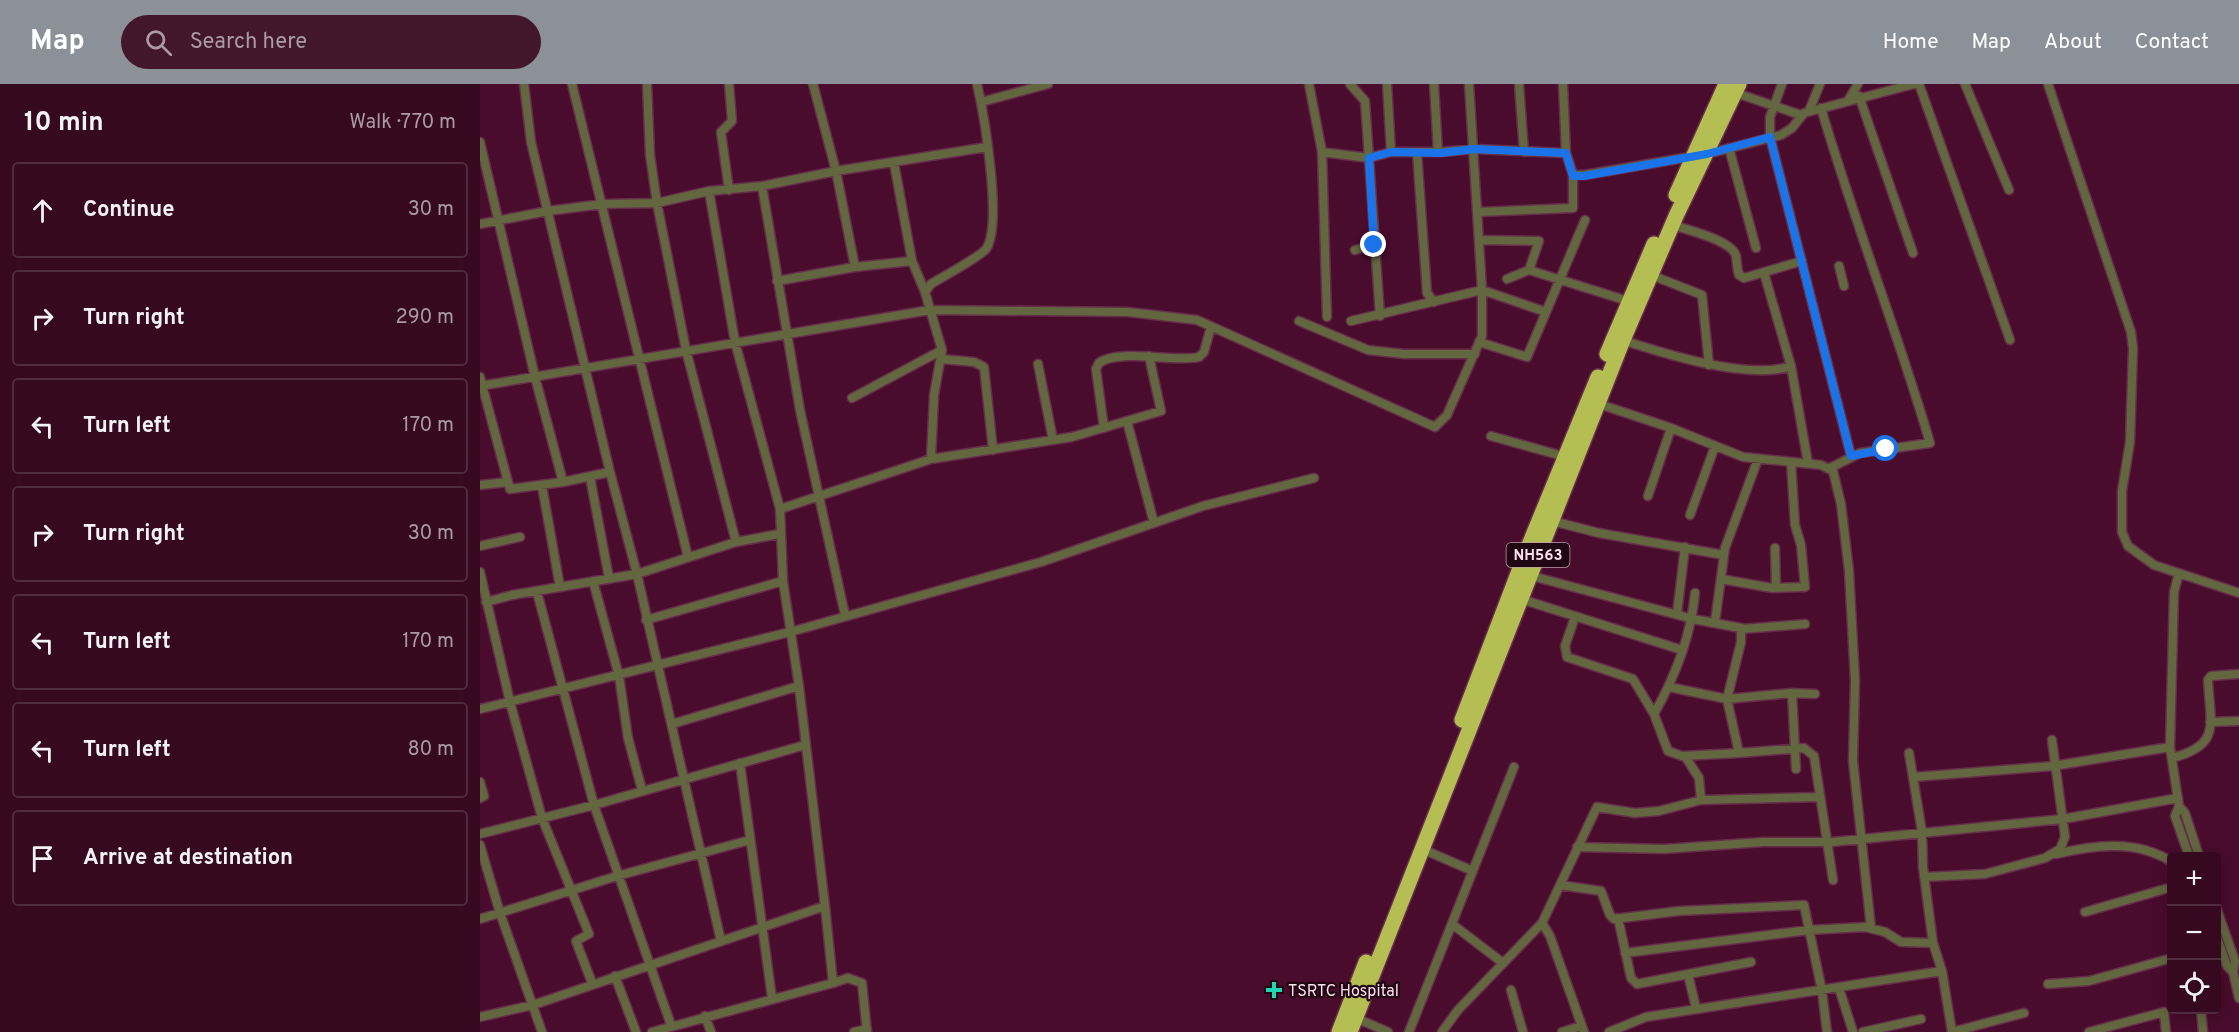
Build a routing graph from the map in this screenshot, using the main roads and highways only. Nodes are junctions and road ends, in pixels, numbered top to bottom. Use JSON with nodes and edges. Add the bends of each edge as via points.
{"nodes":[{"id":1,"x":1731,"y":87,"type":"edge"},
{"id":2,"x":1701,"y":154,"type":"junction"},
{"id":3,"x":1618,"y":339,"type":"junction"},
{"id":4,"x":1524,"y":574,"type":"junction"},
{"id":5,"x":1353,"y":1025,"type":"edge"},
{"id":6,"x":1339,"y":1032,"type":"edge"}],
"edges":[{"from":1,"to":2,"type":"highway","number":"NH563"},
{"from":2,"to":3,"type":"highway","number":"NH563","via":[[1651,275]]},
{"from":2,"to":3,"type":"highway","number":"NH563","via":[[1628,301]]},
{"from":3,"to":4,"type":"highway","number":"NH563","via":[[1566,457]]},
{"from":3,"to":4,"type":"highway","number":"NH563","via":[[1599,404],[1552,520]]},
{"from":4,"to":5,"type":"highway","number":"NH563","via":[[1521,599]]},
{"from":4,"to":6,"type":"highway","number":"NH563"}]}
